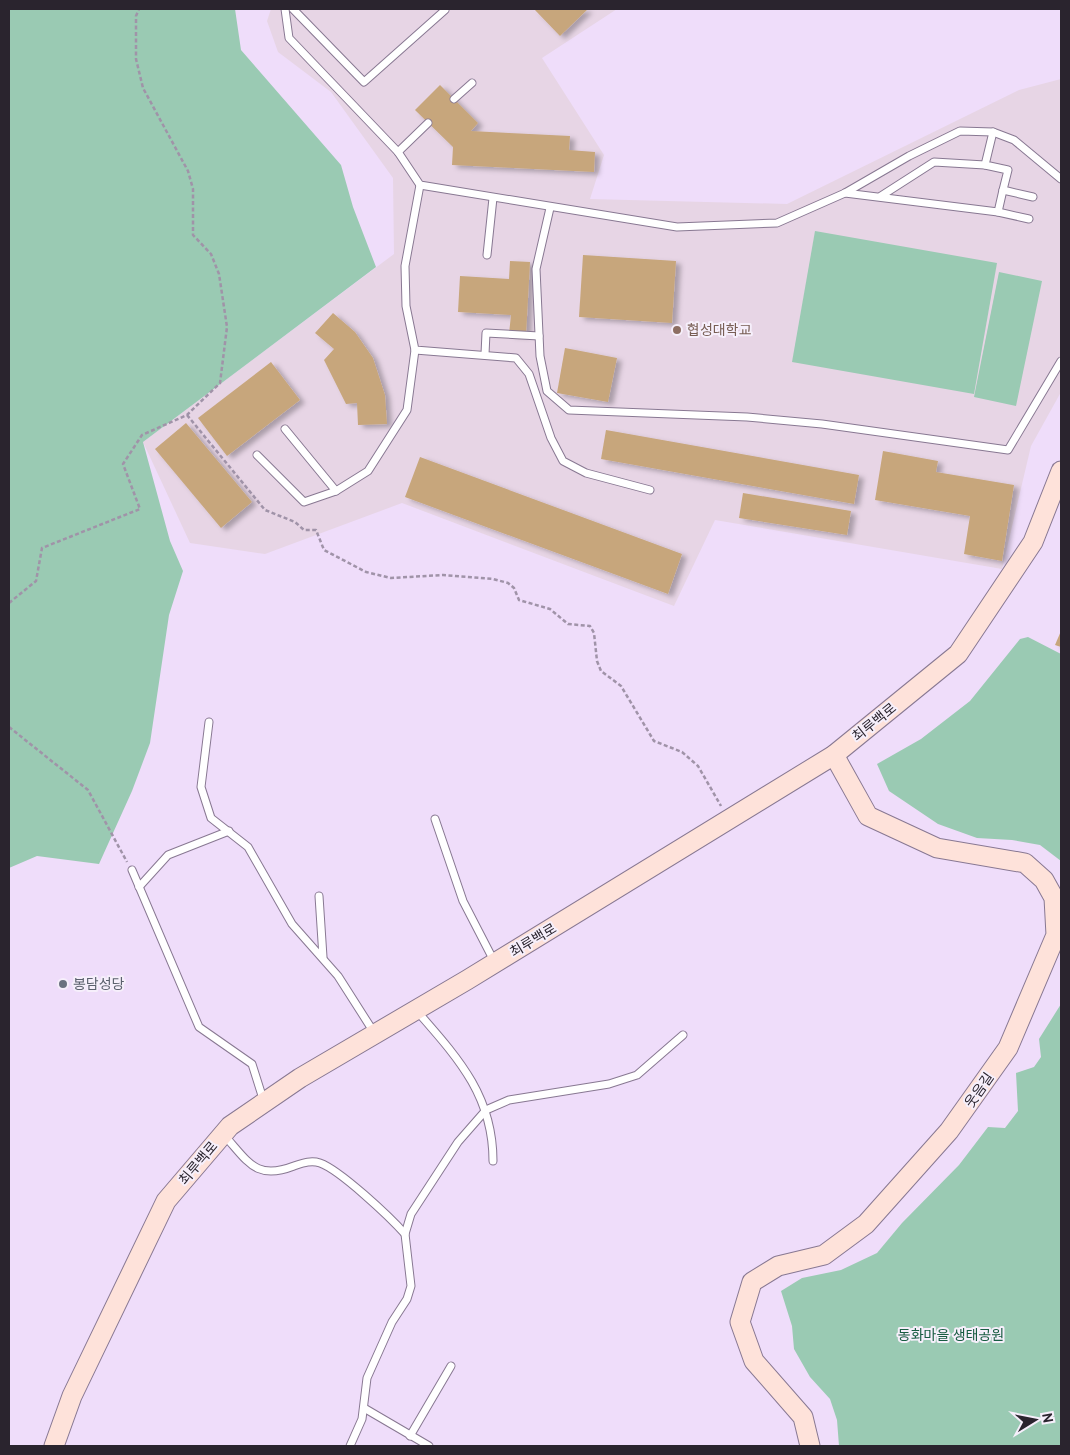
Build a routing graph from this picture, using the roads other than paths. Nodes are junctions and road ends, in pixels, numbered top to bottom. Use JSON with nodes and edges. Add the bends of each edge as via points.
{"nodes":[{"id":1,"x":285,"y":9,"type":"edge"},
{"id":2,"x":293,"y":9,"type":"edge"},
{"id":3,"x":445,"y":10,"type":"edge"},
{"id":4,"x":472,"y":83,"type":"dead end"},
{"id":5,"x":454,"y":99,"type":"dead end"},
{"id":6,"x":428,"y":123,"type":"dead end"},
{"id":7,"x":993,"y":132,"type":"junction"},
{"id":8,"x":398,"y":152,"type":"junction"},
{"id":9,"x":985,"y":165,"type":"junction"},
{"id":10,"x":1061,"y":179,"type":"edge"},
{"id":11,"x":420,"y":185,"type":"junction"},
{"id":12,"x":1003,"y":190,"type":"junction"},
{"id":13,"x":844,"y":192,"type":"junction"},
{"id":14,"x":881,"y":196,"type":"junction"},
{"id":15,"x":1033,"y":197,"type":"dead end"},
{"id":16,"x":493,"y":198,"type":"junction"},
{"id":17,"x":550,"y":208,"type":"junction"},
{"id":18,"x":998,"y":212,"type":"junction"},
{"id":19,"x":1029,"y":219,"type":"dead end"},
{"id":20,"x":487,"y":255,"type":"dead end"},
{"id":21,"x":539,"y":336,"type":"junction"},
{"id":22,"x":415,"y":350,"type":"junction"},
{"id":23,"x":485,"y":354,"type":"junction"},
{"id":24,"x":1061,"y":361,"type":"edge"},
{"id":25,"x":285,"y":429,"type":"dead end"},
{"id":26,"x":257,"y":454,"type":"dead end"},
{"id":27,"x":1061,"y":471,"type":"edge"},
{"id":28,"x":336,"y":490,"type":"junction"},
{"id":29,"x":650,"y":490,"type":"dead end"},
{"id":30,"x":209,"y":722,"type":"dead end"},
{"id":31,"x":834,"y":755,"type":"junction"},
{"id":32,"x":435,"y":819,"type":"dead end"},
{"id":33,"x":229,"y":831,"type":"junction"},
{"id":34,"x":132,"y":870,"type":"road end"},
{"id":35,"x":139,"y":887,"type":"junction"},
{"id":36,"x":319,"y":896,"type":"dead end"},
{"id":37,"x":323,"y":957,"type":"junction"},
{"id":38,"x":495,"y":963,"type":"junction"},
{"id":39,"x":416,"y":1010,"type":"junction"},
{"id":40,"x":375,"y":1034,"type":"junction"},
{"id":41,"x":683,"y":1035,"type":"dead end"},
{"id":42,"x":264,"y":1102,"type":"junction"},
{"id":43,"x":486,"y":1110,"type":"junction"},
{"id":44,"x":223,"y":1133,"type":"junction"},
{"id":45,"x":492,"y":1161,"type":"dead end"},
{"id":46,"x":405,"y":1234,"type":"junction"},
{"id":47,"x":451,"y":1366,"type":"dead end"},
{"id":48,"x":364,"y":1408,"type":"junction"},
{"id":49,"x":410,"y":1436,"type":"junction"},
{"id":50,"x":54,"y":1446,"type":"edge"},
{"id":51,"x":350,"y":1446,"type":"edge"},
{"id":52,"x":428,"y":1446,"type":"edge"},
{"id":53,"x":810,"y":1446,"type":"edge"}],
"edges":[{"from":1,"to":8,"type":"lane","via":[[288,38]]},
{"from":2,"to":3,"type":"lane","via":[[364,82]]},
{"from":4,"to":5,"type":"lane"},
{"from":6,"to":8,"type":"lane"},
{"from":7,"to":9,"type":"lane"},
{"from":7,"to":10,"type":"lane","via":[[1014,140]]},
{"from":7,"to":13,"type":"lane","via":[[960,131]]},
{"from":8,"to":11,"type":"lane"},
{"from":9,"to":12,"type":"lane","via":[[1008,170]]},
{"from":9,"to":14,"type":"lane","via":[[934,162]]},
{"from":11,"to":16,"type":"lane"},
{"from":11,"to":22,"type":"lane","via":[[405,266],[406,306]]},
{"from":12,"to":15,"type":"lane"},
{"from":12,"to":18,"type":"lane"},
{"from":13,"to":14,"type":"lane"},
{"from":13,"to":17,"type":"lane","via":[[776,223],[677,227]]},
{"from":14,"to":18,"type":"lane"},
{"from":16,"to":17,"type":"lane"},
{"from":16,"to":20,"type":"lane"},
{"from":17,"to":21,"type":"lane","via":[[536,269]]},
{"from":18,"to":19,"type":"lane"},
{"from":21,"to":23,"type":"lane","via":[[486,333]]},
{"from":21,"to":24,"type":"lane","via":[[547,391],[569,410],[747,417],[1008,450]]},
{"from":22,"to":23,"type":"lane"},
{"from":22,"to":28,"type":"lane","via":[[407,410],[368,471]]},
{"from":23,"to":29,"type":"lane","via":[[516,358],[529,374],[551,438],[563,461],[586,473]]},
{"from":25,"to":28,"type":"lane"},
{"from":26,"to":28,"type":"lane","via":[[304,502]]},
{"from":27,"to":31,"type":"street","name":"최루백로","via":[[1033,542],[958,654]]},
{"from":30,"to":33,"type":"lane","via":[[201,787],[211,818]]},
{"from":31,"to":38,"type":"street","name":"최루백로"},
{"from":31,"to":53,"type":"street","name":"웃음길","via":[[868,816],[937,848],[1025,863],[1044,880],[1054,898],[1056,934],[1008,1048],[949,1131],[866,1224],[824,1255],[778,1266],[752,1282],[740,1322],[754,1361],[802,1418]]},
{"from":32,"to":38,"type":"lane","via":[[463,901]]},
{"from":33,"to":35,"type":"lane","via":[[168,855]]},
{"from":33,"to":37,"type":"lane","via":[[248,847],[292,924]]},
{"from":34,"to":35,"type":"lane"},
{"from":35,"to":42,"type":"lane","via":[[199,1027],[252,1064]]},
{"from":36,"to":37,"type":"lane"},
{"from":37,"to":40,"type":"lane"},
{"from":38,"to":39,"type":"street","name":"최루백로"},
{"from":39,"to":40,"type":"street","name":"최루백로"},
{"from":39,"to":43,"type":"lane","via":[[468,1074]]},
{"from":40,"to":42,"type":"street","name":"최루백로"},
{"from":41,"to":43,"type":"lane","via":[[637,1075],[609,1084],[509,1100]]},
{"from":42,"to":44,"type":"street","name":"최루백로"},
{"from":43,"to":45,"type":"lane"},
{"from":43,"to":46,"type":"lane","via":[[458,1142],[410,1214]]},
{"from":44,"to":46,"type":"lane","via":[[254,1167],[266,1173],[306,1162],[319,1162],[331,1168],[392,1219]]},
{"from":44,"to":50,"type":"street","name":"최루백로","via":[[166,1201],[72,1396]]},
{"from":46,"to":48,"type":"lane","via":[[411,1286],[367,1378]]},
{"from":47,"to":49,"type":"lane"},
{"from":48,"to":49,"type":"lane"},
{"from":48,"to":51,"type":"lane"},
{"from":49,"to":52,"type":"lane"}]}
